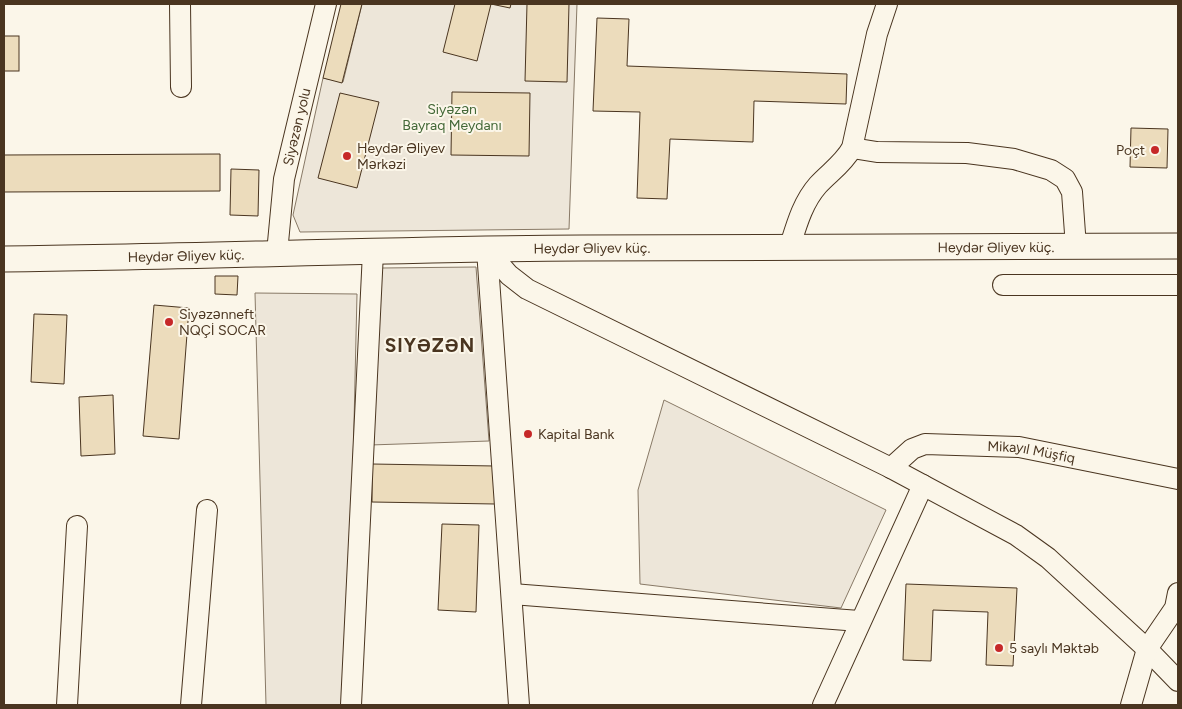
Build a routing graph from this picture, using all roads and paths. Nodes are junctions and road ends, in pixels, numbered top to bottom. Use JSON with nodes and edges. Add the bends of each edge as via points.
{"nodes":[{"id":1,"x":180,"y":4,"type":"edge"},
{"id":2,"x":326,"y":4,"type":"edge"},
{"id":3,"x":887,"y":4,"type":"edge"},
{"id":4,"x":181,"y":87,"type":"dead end"},
{"id":5,"x":852,"y":148,"type":"junction"},
{"id":6,"x":1178,"y":246,"type":"edge"},
{"id":7,"x":1076,"y":247,"type":"junction"},
{"id":8,"x":789,"y":249,"type":"junction"},
{"id":9,"x":487,"y":250,"type":"junction"},
{"id":10,"x":373,"y":252,"type":"junction"},
{"id":11,"x":277,"y":253,"type":"junction"},
{"id":12,"x":4,"y":258,"type":"edge"},
{"id":13,"x":1178,"y":284,"type":"edge"},
{"id":14,"x":1003,"y":285,"type":"dead end"},
{"id":15,"x":891,"y":468,"type":"junction"},
{"id":16,"x":1178,"y":479,"type":"edge"},
{"id":17,"x":922,"y":485,"type":"junction"},
{"id":18,"x":208,"y":510,"type":"dead end"},
{"id":19,"x":77,"y":526,"type":"dead end"},
{"id":20,"x":512,"y":594,"type":"junction"},
{"id":21,"x":1178,"y":594,"type":"edge"},
{"id":22,"x":859,"y":621,"type":"junction"},
{"id":23,"x":1147,"y":649,"type":"junction"},
{"id":24,"x":1178,"y":681,"type":"edge"},
{"id":25,"x":67,"y":705,"type":"edge"},
{"id":26,"x":191,"y":705,"type":"edge"},
{"id":27,"x":351,"y":705,"type":"edge"},
{"id":28,"x":519,"y":705,"type":"edge"},
{"id":29,"x":823,"y":705,"type":"edge"},
{"id":30,"x":1131,"y":705,"type":"edge"}],
"edges":[{"from":1,"to":4,"type":"street"},
{"from":2,"to":11,"type":"street","name":"Siyəzən yolu","via":[[284,179]]},
{"from":3,"to":5,"type":"street","via":[[877,34]]},
{"from":5,"to":7,"type":"street","via":[[877,152],[967,153],[1014,159],[1051,170],[1065,179],[1072,192]]},
{"from":5,"to":8,"type":"street","via":[[806,201]]},
{"from":6,"to":7,"type":"main road","name":"Heydər Əliyev küç."},
{"from":7,"to":8,"type":"main road","name":"Heydər Əliyev küç."},
{"from":8,"to":9,"type":"main road","name":"Heydər Əliyev küç."},
{"from":9,"to":10,"type":"main road","name":"Heydər Əliyev küç."},
{"from":9,"to":15,"type":"street","via":[[509,275],[527,289]]},
{"from":9,"to":20,"type":"street"},
{"from":10,"to":11,"type":"main road","name":"Heydər Əliyev küç."},
{"from":10,"to":27,"type":"street"},
{"from":11,"to":12,"type":"main road","name":"Heydər Əliyev küç.","via":[[204,257]]},
{"from":13,"to":14,"type":"street"},
{"from":15,"to":16,"type":"street","name":"Mikayıl Müşfiq","via":[[912,449],[925,444],[1018,447]]},
{"from":15,"to":17,"type":"street"},
{"from":17,"to":22,"type":"street"},
{"from":17,"to":23,"type":"street","via":[[1034,547]]},
{"from":18,"to":26,"type":"street"},
{"from":19,"to":25,"type":"street"},
{"from":20,"to":22,"type":"street"},
{"from":20,"to":28,"type":"street"},
{"from":21,"to":23,"type":"street","via":[[1175,608]]},
{"from":22,"to":29,"type":"street"},
{"from":23,"to":24,"type":"street"},
{"from":23,"to":30,"type":"street"}]}
